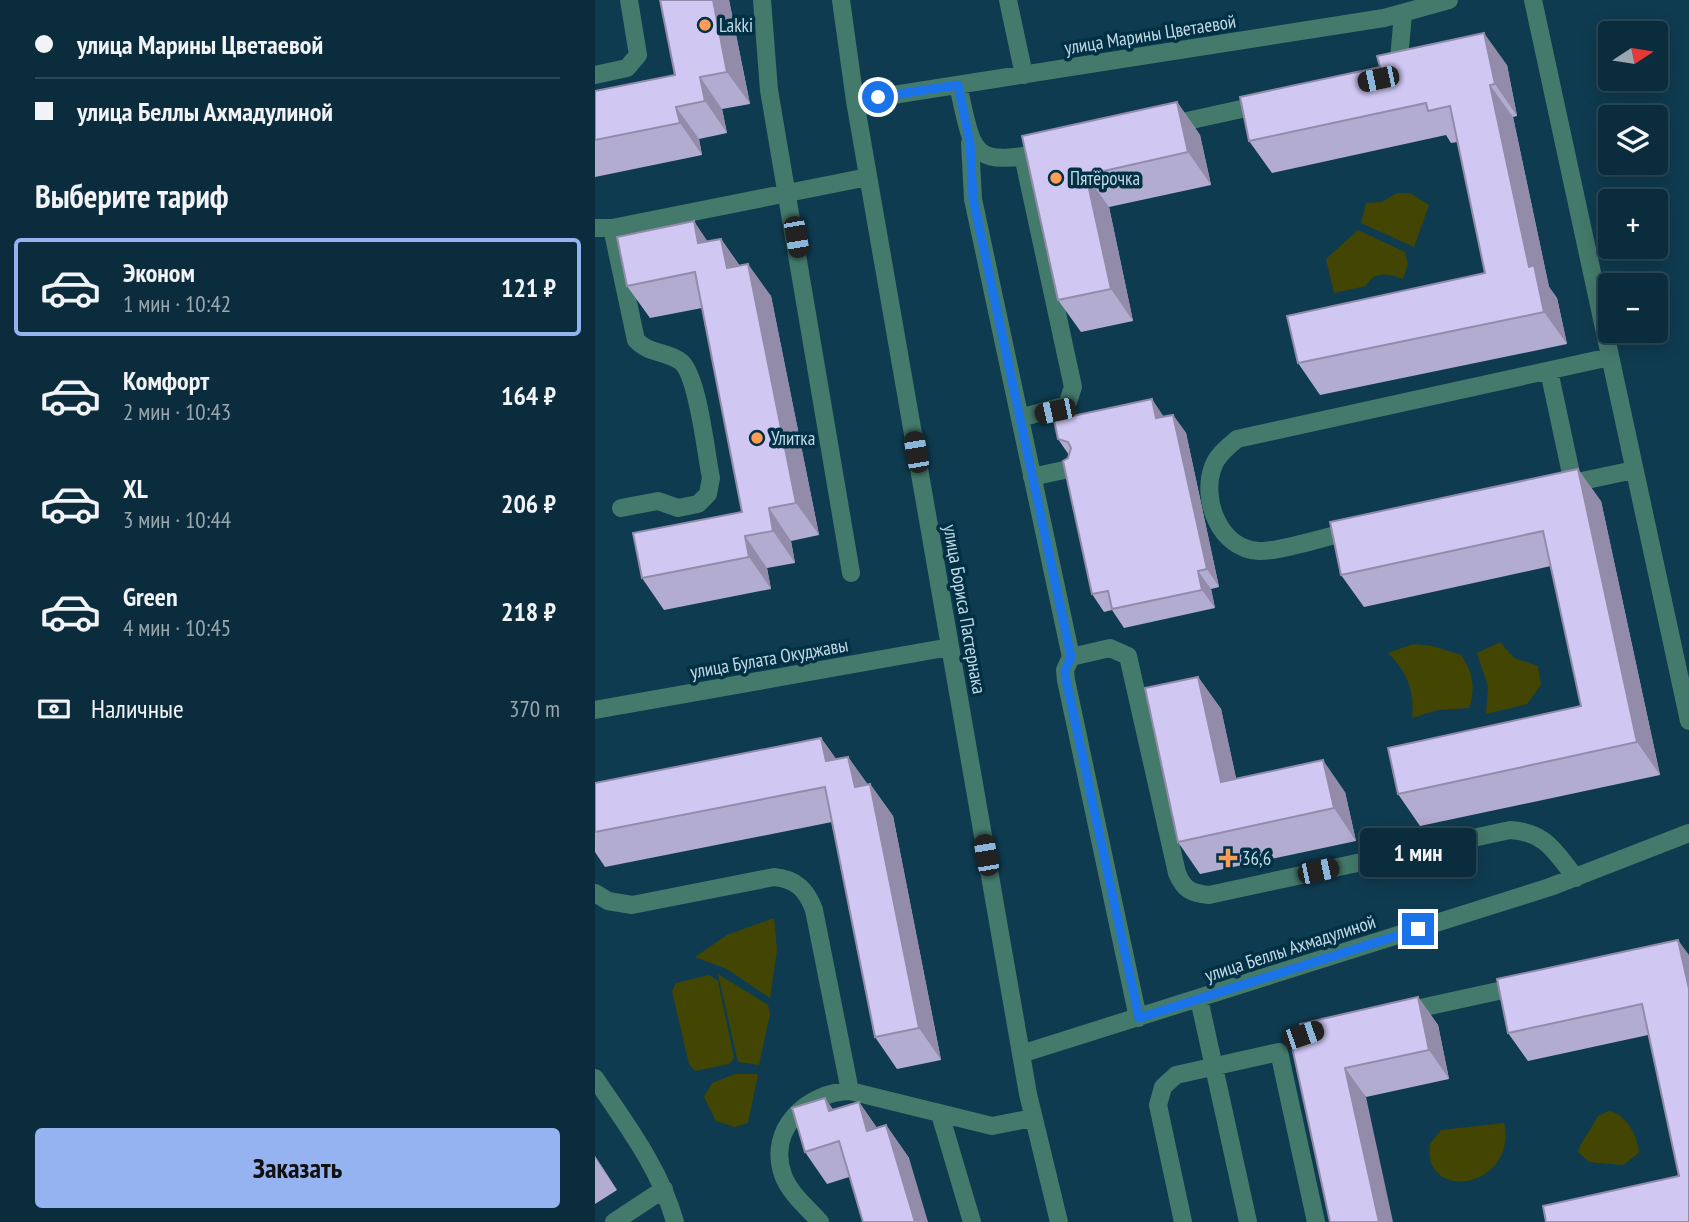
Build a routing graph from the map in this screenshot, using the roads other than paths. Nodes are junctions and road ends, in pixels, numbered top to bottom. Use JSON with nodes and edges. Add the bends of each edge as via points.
{"nodes":[{"id":1,"x":629,"y":0,"type":"edge"},
{"id":2,"x":762,"y":0,"type":"edge"},
{"id":3,"x":841,"y":0,"type":"edge"},
{"id":4,"x":1008,"y":0,"type":"edge"},
{"id":5,"x":1450,"y":0,"type":"edge"},
{"id":6,"x":1533,"y":0,"type":"edge"},
{"id":7,"x":1403,"y":14,"type":"junction"},
{"id":8,"x":595,"y":75,"type":"edge"},
{"id":9,"x":1024,"y":75,"type":"junction"},
{"id":10,"x":1378,"y":79,"type":"edge"},
{"id":11,"x":958,"y":85,"type":"junction"},
{"id":12,"x":1287,"y":99,"type":"edge"},
{"id":13,"x":855,"y":101,"type":"junction"},
{"id":14,"x":1156,"y":127,"type":"edge"},
{"id":15,"x":970,"y":143,"type":"junction"},
{"id":16,"x":1063,"y":148,"type":"edge"},
{"id":17,"x":1023,"y":156,"type":"junction"},
{"id":18,"x":868,"y":177,"type":"junction"},
{"id":19,"x":789,"y":193,"type":"junction"},
{"id":20,"x":603,"y":228,"type":"edge"},
{"id":21,"x":1610,"y":357,"type":"junction"},
{"id":22,"x":1549,"y":370,"type":"junction"},
{"id":23,"x":1020,"y":418,"type":"junction"},
{"id":24,"x":1073,"y":468,"type":"edge"},
{"id":25,"x":1634,"y":470,"type":"junction"},
{"id":26,"x":1032,"y":477,"type":"junction"},
{"id":27,"x":1573,"y":483,"type":"junction"},
{"id":28,"x":1548,"y":488,"type":"edge"},
{"id":29,"x":621,"y":508,"type":"dead end"},
{"id":30,"x":1372,"y":527,"type":"edge"},
{"id":31,"x":851,"y":573,"type":"dead end"},
{"id":32,"x":950,"y":647,"type":"junction"},
{"id":33,"x":1071,"y":657,"type":"junction"},
{"id":34,"x":595,"y":710,"type":"edge"},
{"id":35,"x":1689,"y":721,"type":"edge"},
{"id":36,"x":1689,"y":833,"type":"edge"},
{"id":37,"x":1576,"y":878,"type":"junction"},
{"id":38,"x":595,"y":893,"type":"edge"},
{"id":39,"x":1540,"y":982,"type":"edge"},
{"id":40,"x":1199,"y":999,"type":"junction"},
{"id":41,"x":1383,"y":1016,"type":"edge"},
{"id":42,"x":1139,"y":1018,"type":"junction"},
{"id":43,"x":1021,"y":1055,"type":"junction"},
{"id":44,"x":1214,"y":1066,"type":"junction"},
{"id":45,"x":595,"y":1078,"type":"edge"},
{"id":46,"x":850,"y":1091,"type":"junction"},
{"id":47,"x":940,"y":1114,"type":"junction"},
{"id":48,"x":1033,"y":1118,"type":"junction"},
{"id":49,"x":664,"y":1189,"type":"junction"},
{"id":50,"x":614,"y":1222,"type":"edge"},
{"id":51,"x":675,"y":1222,"type":"edge"},
{"id":52,"x":820,"y":1222,"type":"edge"},
{"id":53,"x":972,"y":1222,"type":"edge"},
{"id":54,"x":1059,"y":1222,"type":"edge"},
{"id":55,"x":1183,"y":1222,"type":"edge"},
{"id":56,"x":1248,"y":1222,"type":"edge"},
{"id":57,"x":1316,"y":1222,"type":"edge"}],
"edges":[{"from":1,"to":8,"type":"street","via":[[639,49],[636,60],[627,68]]},
{"from":2,"to":19,"type":"street","via":[[769,90]]},
{"from":3,"to":13,"type":"street","name":"улица Бориса Пастернака"},
{"from":4,"to":9,"type":"street"},
{"from":5,"to":7,"type":"street","name":"улица Марины Цветаевой"},
{"from":6,"to":21,"type":"street"},
{"from":7,"to":9,"type":"street","name":"улица Марины Цветаевой"},
{"from":7,"to":10,"type":"street","via":[[1399,59]]},
{"from":9,"to":11,"type":"street","name":"улица Марины Цветаевой"},
{"from":11,"to":13,"type":"street","name":"улица Марины Цветаевой"},
{"from":11,"to":15,"type":"street"},
{"from":12,"to":14,"type":"street"},
{"from":13,"to":18,"type":"street","name":"улица Бориса Пастернака"},
{"from":15,"to":17,"type":"street","via":[[996,158]]},
{"from":15,"to":23,"type":"street","via":[[973,199]]},
{"from":16,"to":17,"type":"street"},
{"from":17,"to":23,"type":"street","via":[[1073,387],[1067,405]]},
{"from":18,"to":19,"type":"street"},
{"from":18,"to":32,"type":"street","name":"улица Бориса Пастернака"},
{"from":19,"to":20,"type":"street"},
{"from":19,"to":31,"type":"street"},
{"from":20,"to":29,"type":"street","via":[[636,340],[649,351],[679,360],[691,377],[711,478],[708,494],[698,504],[678,508],[658,501]]},
{"from":21,"to":22,"type":"street"},
{"from":21,"to":25,"type":"street"},
{"from":22,"to":27,"type":"street"},
{"from":22,"to":30,"type":"street","via":[[1237,439],[1212,468],[1209,499],[1214,517],[1228,536],[1242,545],[1259,551]]},
{"from":23,"to":26,"type":"street"},
{"from":24,"to":26,"type":"street"},
{"from":25,"to":27,"type":"street"},
{"from":25,"to":35,"type":"street"},
{"from":26,"to":33,"type":"street"},
{"from":27,"to":28,"type":"street"},
{"from":32,"to":34,"type":"street","name":"улица Булата Окуджавы"},
{"from":32,"to":43,"type":"street","name":"улица Бориса Пастернака"},
{"from":33,"to":37,"type":"street","via":[[1110,649],[1128,656],[1177,873],[1182,886],[1192,893],[1209,895],[1510,830],[1542,837]]},
{"from":33,"to":42,"type":"street","via":[[1066,680]]},
{"from":36,"to":37,"type":"street","name":"улица Беллы Ахмадулиной"},
{"from":37,"to":40,"type":"street","name":"улица Беллы Ахмадулиной"},
{"from":38,"to":46,"type":"street","via":[[608,901],[632,905],[774,877],[802,888],[814,910]]},
{"from":39,"to":41,"type":"street"},
{"from":40,"to":42,"type":"street","name":"улица Беллы Ахмадулиной"},
{"from":40,"to":44,"type":"street"},
{"from":42,"to":43,"type":"street","name":"улица Беллы Ахмадулиной"},
{"from":43,"to":48,"type":"street","name":"улица Бориса Пастернака"},
{"from":44,"to":55,"type":"street","via":[[1176,1074],[1159,1096]]},
{"from":44,"to":56,"type":"street"},
{"from":44,"to":57,"type":"street","via":[[1286,1047]]},
{"from":45,"to":49,"type":"street"},
{"from":46,"to":47,"type":"street"},
{"from":46,"to":52,"type":"street","via":[[830,1092],[796,1112],[780,1150],[783,1173],[794,1195]]},
{"from":47,"to":48,"type":"street","via":[[992,1126]]},
{"from":47,"to":53,"type":"street"},
{"from":48,"to":54,"type":"street","name":"улица Бориса Пастернака"},
{"from":49,"to":50,"type":"street"},
{"from":49,"to":51,"type":"street"}]}
